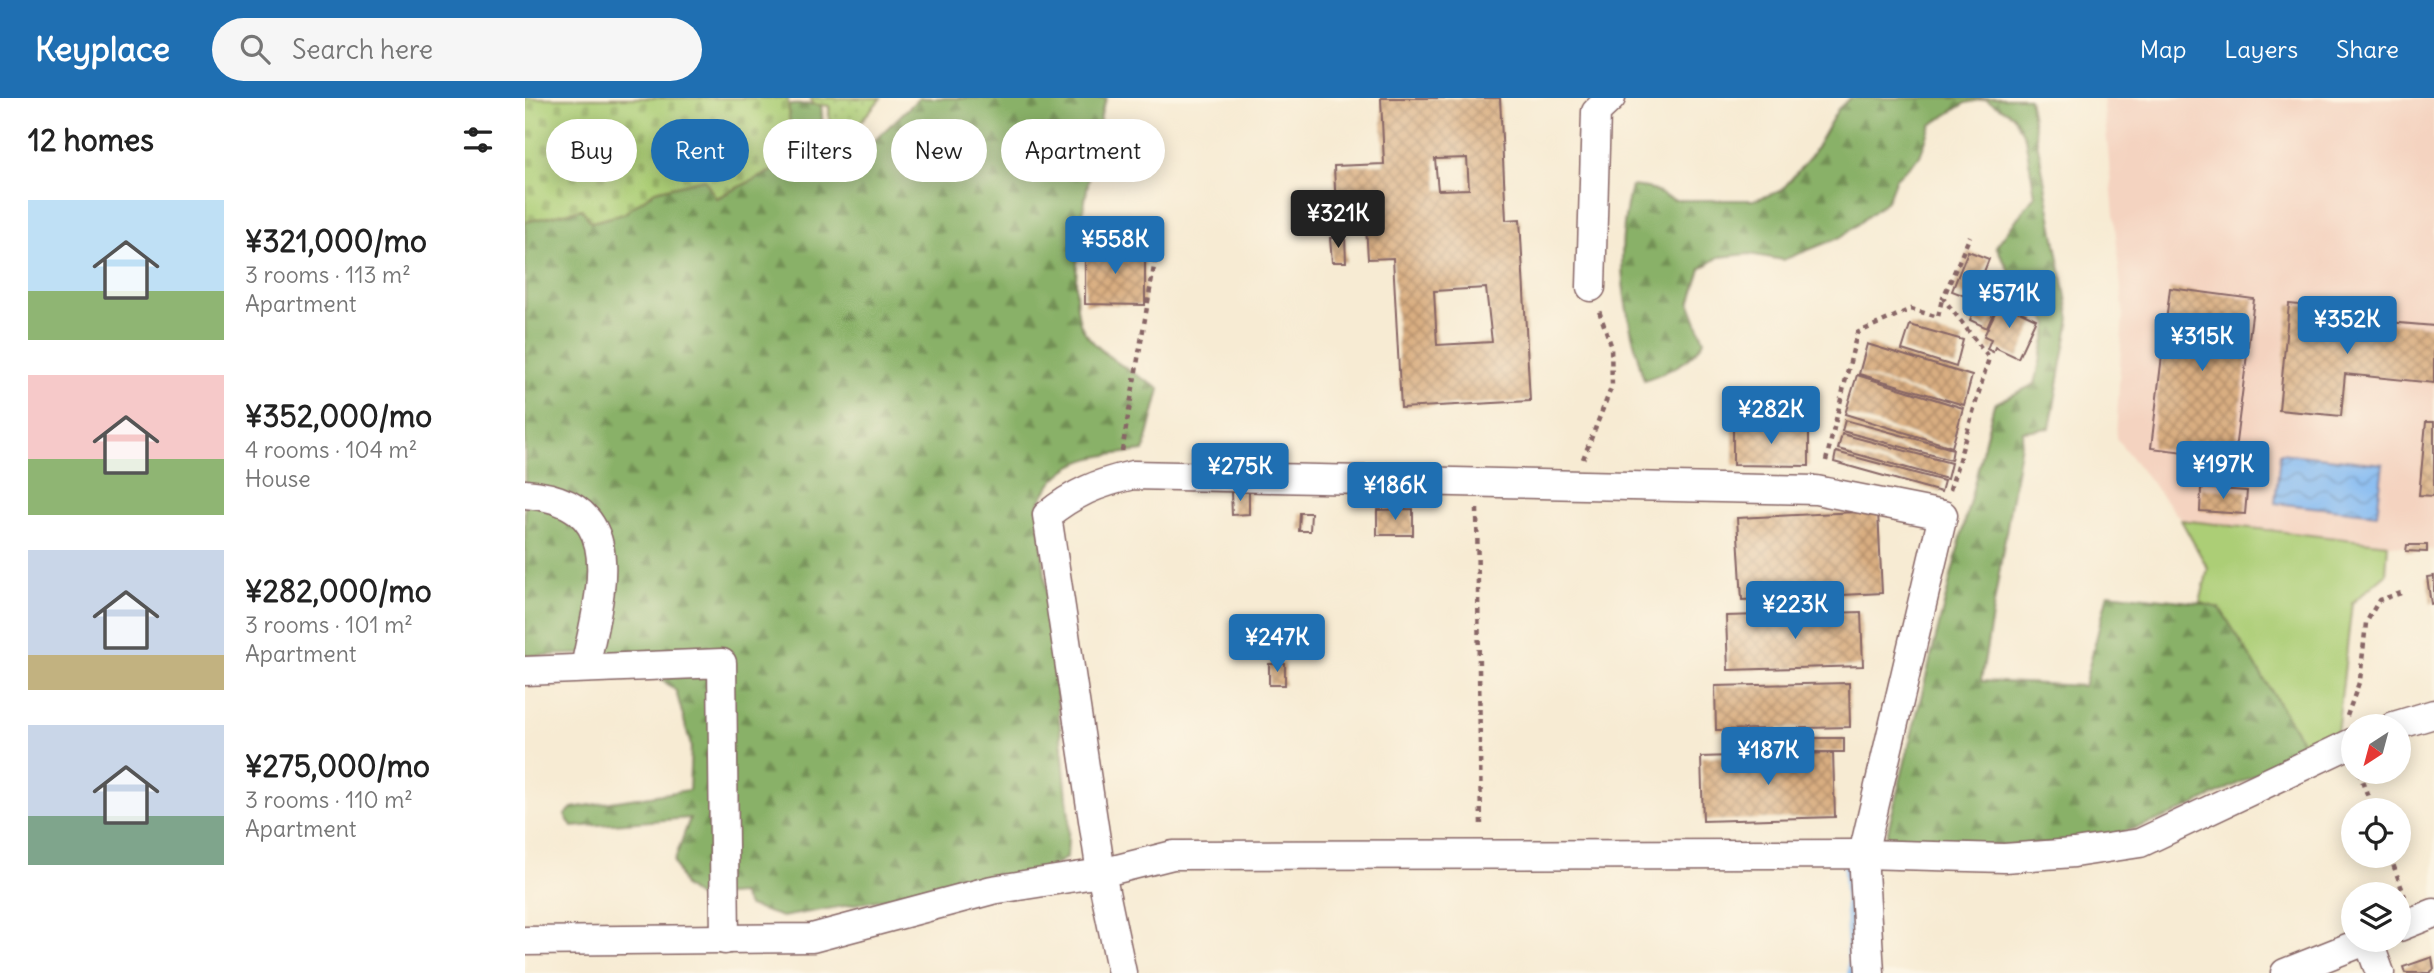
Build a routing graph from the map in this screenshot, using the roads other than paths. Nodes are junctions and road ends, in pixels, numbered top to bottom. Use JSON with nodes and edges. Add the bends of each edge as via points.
{"nodes":[{"id":1,"x":1611,"y":98,"type":"edge"},
{"id":2,"x":1591,"y":287,"type":"road end"},
{"id":3,"x":525,"y":494,"type":"edge"},
{"id":4,"x":585,"y":668,"type":"junction"},
{"id":5,"x":525,"y":671,"type":"edge"},
{"id":6,"x":2434,"y":714,"type":"edge"},
{"id":7,"x":2411,"y":721,"type":"edge"},
{"id":8,"x":2341,"y":748,"type":"edge"},
{"id":9,"x":1863,"y":854,"type":"junction"},
{"id":10,"x":1101,"y":873,"type":"junction"},
{"id":11,"x":725,"y":940,"type":"junction"},
{"id":12,"x":525,"y":941,"type":"edge"},
{"id":13,"x":2341,"y":951,"type":"edge"},
{"id":14,"x":2372,"y":952,"type":"edge"},
{"id":15,"x":1122,"y":973,"type":"edge"},
{"id":16,"x":1870,"y":973,"type":"edge"},
{"id":17,"x":2285,"y":973,"type":"edge"},
{"id":18,"x":2380,"y":973,"type":"edge"}],
"edges":[{"from":1,"to":2,"type":"street","via":[[1596,113]]},
{"from":3,"to":4,"type":"street","via":[[553,496],[575,507],[598,536],[603,578]]},
{"from":4,"to":5,"type":"street"},
{"from":4,"to":11,"type":"street","via":[[722,663]]},
{"from":6,"to":7,"type":"street"},
{"from":8,"to":9,"type":"street","via":[[2140,843],[2004,858]]},
{"from":9,"to":10,"type":"street","via":[[1173,855]]},
{"from":9,"to":10,"type":"street","via":[[1943,514],[1817,490],[1133,475],[1072,494],[1047,515]]},
{"from":9,"to":16,"type":"street"},
{"from":10,"to":11,"type":"street","via":[[992,890],[812,939]]},
{"from":10,"to":15,"type":"street"},
{"from":11,"to":12,"type":"street"},
{"from":13,"to":17,"type":"street"},
{"from":14,"to":18,"type":"street"}]}
